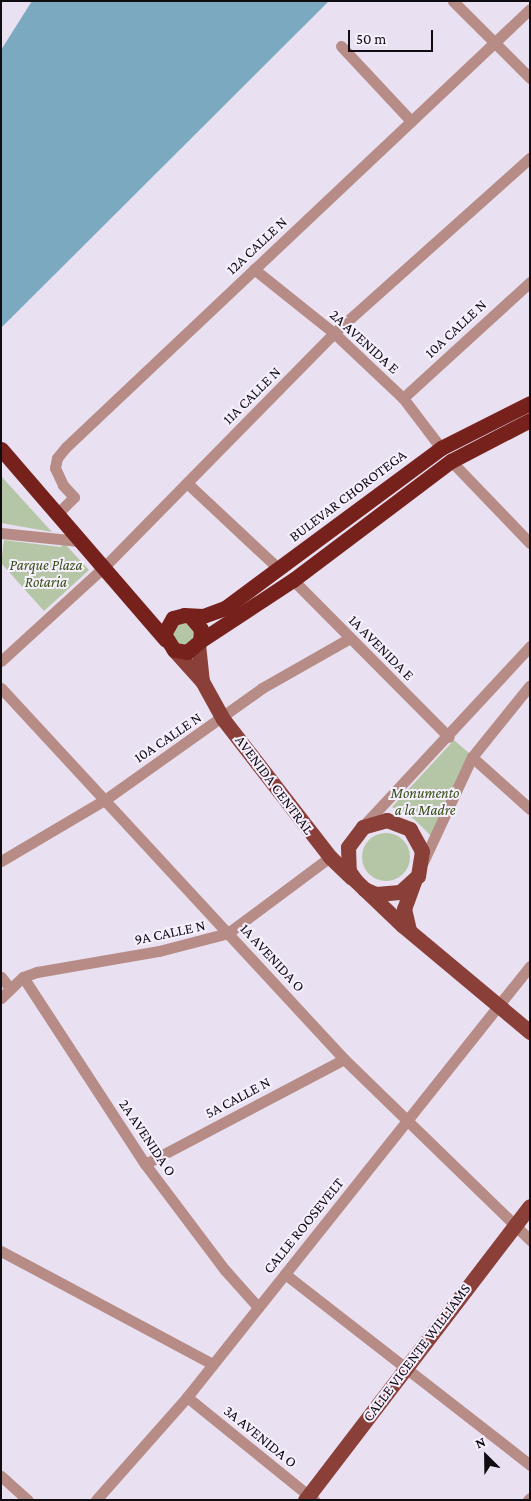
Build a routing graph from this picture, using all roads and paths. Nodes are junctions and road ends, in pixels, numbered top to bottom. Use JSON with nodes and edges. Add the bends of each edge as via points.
{"nodes":[{"id":1,"x":453,"y":1,"type":"edge"},
{"id":2,"x":530,"y":9,"type":"edge"},
{"id":3,"x":495,"y":42,"type":"junction"},
{"id":4,"x":341,"y":46,"type":"dead end"},
{"id":5,"x":530,"y":78,"type":"edge"},
{"id":6,"x":411,"y":121,"type":"junction"},
{"id":7,"x":530,"y":158,"type":"edge"},
{"id":8,"x":254,"y":269,"type":"junction"},
{"id":9,"x":530,"y":282,"type":"edge"},
{"id":10,"x":334,"y":333,"type":"junction"},
{"id":11,"x":403,"y":398,"type":"junction"},
{"id":12,"x":530,"y":403,"type":"edge"},
{"id":13,"x":530,"y":420,"type":"edge"},
{"id":14,"x":442,"y":448,"type":"junction"},
{"id":15,"x":1,"y":449,"type":"edge"},
{"id":16,"x":452,"y":461,"type":"junction"},
{"id":17,"x":187,"y":483,"type":"junction"},
{"id":18,"x":384,"y":491,"type":"junction"},
{"id":19,"x":394,"y":504,"type":"junction"},
{"id":20,"x":57,"y":514,"type":"junction"},
{"id":21,"x":1,"y":533,"type":"edge"},
{"id":22,"x":79,"y":541,"type":"junction"},
{"id":23,"x":530,"y":543,"type":"edge"},
{"id":24,"x":104,"y":567,"type":"junction"},
{"id":25,"x":279,"y":569,"type":"junction"},
{"id":26,"x":114,"y":580,"type":"junction"},
{"id":27,"x":293,"y":580,"type":"junction"},
{"id":28,"x":190,"y":616,"type":"junction"},
{"id":29,"x":172,"y":618,"type":"junction"},
{"id":30,"x":350,"y":638,"type":"junction"},
{"id":31,"x":199,"y":642,"type":"junction"},
{"id":32,"x":170,"y":645,"type":"junction"},
{"id":33,"x":530,"y":646,"type":"edge"},
{"id":34,"x":1,"y":662,"type":"edge"},
{"id":35,"x":202,"y":681,"type":"junction"},
{"id":36,"x":530,"y":685,"type":"edge"},
{"id":37,"x":1,"y":688,"type":"edge"},
{"id":38,"x":223,"y":718,"type":"junction"},
{"id":39,"x":449,"y":737,"type":"junction"},
{"id":40,"x":472,"y":757,"type":"junction"},
{"id":41,"x":106,"y":799,"type":"junction"},
{"id":42,"x":530,"y":809,"type":"edge"},
{"id":43,"x":358,"y":831,"type":"junction"},
{"id":44,"x":330,"y":857,"type":"junction"},
{"id":45,"x":1,"y":860,"type":"edge"},
{"id":46,"x":420,"y":870,"type":"junction"},
{"id":47,"x":360,"y":885,"type":"junction"},
{"id":48,"x":409,"y":930,"type":"junction"},
{"id":49,"x":228,"y":933,"type":"junction"},
{"id":50,"x":530,"y":966,"type":"edge"},
{"id":51,"x":23,"y":977,"type":"junction"},
{"id":52,"x":1,"y":978,"type":"edge"},
{"id":53,"x":10,"y":988,"type":"junction"},
{"id":54,"x":1,"y":998,"type":"edge"},
{"id":55,"x":498,"y":1007,"type":"junction"},
{"id":56,"x":530,"y":1032,"type":"edge"},
{"id":57,"x":344,"y":1059,"type":"junction"},
{"id":58,"x":407,"y":1121,"type":"junction"},
{"id":59,"x":145,"y":1164,"type":"junction"},
{"id":60,"x":530,"y":1206,"type":"edge"},
{"id":61,"x":513,"y":1226,"type":"junction"},
{"id":62,"x":530,"y":1240,"type":"edge"},
{"id":63,"x":1,"y":1251,"type":"edge"},
{"id":64,"x":285,"y":1274,"type":"junction"},
{"id":65,"x":258,"y":1307,"type":"junction"},
{"id":66,"x":213,"y":1364,"type":"junction"},
{"id":67,"x":406,"y":1367,"type":"junction"},
{"id":68,"x":188,"y":1397,"type":"junction"},
{"id":69,"x":530,"y":1465,"type":"edge"},
{"id":70,"x":1,"y":1476,"type":"edge"},
{"id":71,"x":309,"y":1498,"type":"edge"},
{"id":72,"x":28,"y":1500,"type":"edge"},
{"id":73,"x":96,"y":1500,"type":"edge"}],
"edges":[{"from":1,"to":3,"type":"street"},
{"from":2,"to":3,"type":"street","name":"12A CALLE N"},
{"from":3,"to":5,"type":"street"},
{"from":3,"to":6,"type":"street","name":"12A CALLE N"},
{"from":4,"to":6,"type":"street"},
{"from":6,"to":8,"type":"street","name":"12A CALLE N"},
{"from":7,"to":10,"type":"street","name":"11A CALLE N"},
{"from":8,"to":10,"type":"street","name":"2A AVENIDA E"},
{"from":8,"to":20,"type":"street","name":"12A CALLE N","via":[[57,458],[55,468],[63,485],[74,497]]},
{"from":9,"to":11,"type":"street","name":"10A CALLE N"},
{"from":10,"to":11,"type":"street","name":"2A AVENIDA E"},
{"from":10,"to":17,"type":"street","name":"11A CALLE N"},
{"from":11,"to":14,"type":"street","name":"2A AVENIDA E"},
{"from":12,"to":14,"type":"highway","name":"BULEVAR CHOROTEGA"},
{"from":13,"to":16,"type":"highway"},
{"from":14,"to":18,"type":"highway","name":"BULEVAR CHOROTEGA"},
{"from":15,"to":20,"type":"highway"},
{"from":16,"to":19,"type":"highway"},
{"from":16,"to":23,"type":"street"},
{"from":17,"to":24,"type":"street","name":"11A CALLE N"},
{"from":17,"to":25,"type":"street"},
{"from":18,"to":19,"type":"highway"},
{"from":18,"to":25,"type":"highway","name":"BULEVAR CHOROTEGA"},
{"from":19,"to":27,"type":"highway"},
{"from":20,"to":22,"type":"highway"},
{"from":21,"to":22,"type":"street"},
{"from":22,"to":24,"type":"highway"},
{"from":24,"to":26,"type":"highway"},
{"from":24,"to":34,"type":"street","name":"11A CALLE N"},
{"from":25,"to":28,"type":"highway","name":"BULEVAR CHOROTEGA","via":[[215,613]]},
{"from":26,"to":29,"type":"highway","via":[[146,608]]},
{"from":26,"to":32,"type":"highway"},
{"from":27,"to":30,"type":"street","name":"1A AVENIDA E"},
{"from":27,"to":31,"type":"highway"},
{"from":28,"to":29,"type":"highway"},
{"from":28,"to":31,"type":"highway","via":[[199,624]]},
{"from":29,"to":32,"type":"highway","via":[[165,628]]},
{"from":30,"to":38,"type":"street","name":"10A CALLE N","via":[[262,688]]},
{"from":30,"to":39,"type":"street","name":"1A AVENIDA E"},
{"from":31,"to":32,"type":"highway","via":[[187,652]]},
{"from":31,"to":35,"type":"main road","name":"AVENIDA CENTRAL"},
{"from":32,"to":35,"type":"main road","name":"AVENIDA CENTRAL"},
{"from":33,"to":39,"type":"street"},
{"from":35,"to":38,"type":"main road","name":"AVENIDA CENTRAL"},
{"from":36,"to":40,"type":"street"},
{"from":37,"to":41,"type":"street","name":"1A AVENIDA O"},
{"from":38,"to":41,"type":"street","name":"10A CALLE N"},
{"from":38,"to":44,"type":"main road","name":"AVENIDA CENTRAL"},
{"from":39,"to":43,"type":"street"},
{"from":40,"to":42,"type":"street"},
{"from":40,"to":46,"type":"street"},
{"from":41,"to":45,"type":"street","name":"10A CALLE N"},
{"from":41,"to":49,"type":"street","name":"1A AVENIDA O"},
{"from":43,"to":44,"type":"main road"},
{"from":43,"to":46,"type":"main road","via":[[387,820],[405,826],[418,839]]},
{"from":43,"to":47,"type":"main road","via":[[347,859]]},
{"from":44,"to":47,"type":"main road","name":"AVENIDA CENTRAL"},
{"from":44,"to":49,"type":"street","name":"9A CALLE N"},
{"from":46,"to":47,"type":"main road","via":[[405,888],[388,895]]},
{"from":46,"to":48,"type":"main road","via":[[405,902]]},
{"from":47,"to":48,"type":"main road","name":"AVENIDA CENTRAL"},
{"from":48,"to":55,"type":"main road","name":"AVENIDA CENTRAL"},
{"from":49,"to":51,"type":"street","name":"9A CALLE N","via":[[159,952]]},
{"from":49,"to":57,"type":"street","name":"1A AVENIDA O"},
{"from":50,"to":55,"type":"street","name":"CALLE ROOSEVELT"},
{"from":51,"to":53,"type":"street","name":"9A CALLE N"},
{"from":51,"to":59,"type":"street","name":"2A AVENIDA O"},
{"from":52,"to":53,"type":"street"},
{"from":53,"to":54,"type":"street","name":"9A CALLE N"},
{"from":55,"to":56,"type":"main road","name":"AVENIDA CENTRAL"},
{"from":55,"to":58,"type":"street","name":"CALLE ROOSEVELT"},
{"from":57,"to":58,"type":"street","name":"1A AVENIDA O"},
{"from":57,"to":59,"type":"street","name":"5A CALLE N"},
{"from":58,"to":61,"type":"street","name":"1A AVENIDA O"},
{"from":58,"to":64,"type":"street","name":"CALLE ROOSEVELT"},
{"from":59,"to":65,"type":"street","name":"2A AVENIDA O","via":[[225,1270]]},
{"from":60,"to":61,"type":"main road","name":"CALLE VICENTE WILLIAMS"},
{"from":61,"to":62,"type":"street","name":"1A AVENIDA O"},
{"from":61,"to":67,"type":"main road","name":"CALLE VICENTE WILLIAMS"},
{"from":63,"to":66,"type":"street"},
{"from":64,"to":65,"type":"street","name":"CALLE ROOSEVELT"},
{"from":64,"to":67,"type":"street"},
{"from":65,"to":66,"type":"street","name":"CALLE ROOSEVELT"},
{"from":66,"to":68,"type":"street","name":"CALLE ROOSEVELT"},
{"from":67,"to":69,"type":"street"},
{"from":67,"to":71,"type":"main road","name":"CALLE VICENTE WILLIAMS"},
{"from":68,"to":71,"type":"street","name":"3A AVENIDA O"},
{"from":68,"to":73,"type":"street","name":"CALLE ROOSEVELT"},
{"from":70,"to":72,"type":"street"}]}
